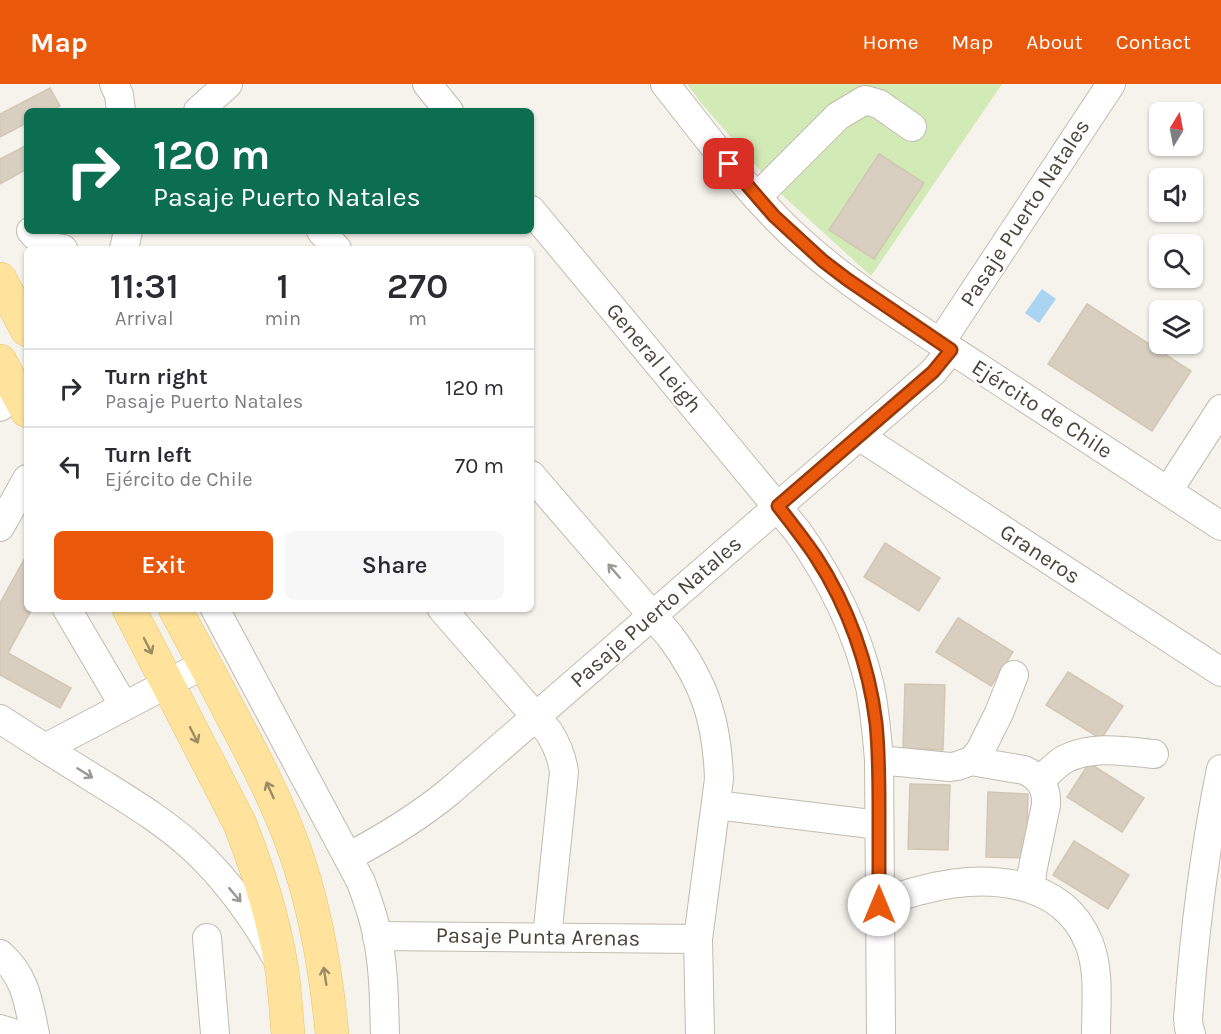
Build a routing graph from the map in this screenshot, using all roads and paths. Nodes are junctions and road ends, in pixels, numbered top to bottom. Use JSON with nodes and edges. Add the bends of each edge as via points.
{"nodes":[{"id":1,"x":114,"y":84,"type":"edge"},
{"id":2,"x":427,"y":84,"type":"edge"},
{"id":3,"x":665,"y":84,"type":"edge"},
{"id":4,"x":1110,"y":84,"type":"edge"},
{"id":5,"x":121,"y":108,"type":"edge"},
{"id":6,"x":447,"y":108,"type":"edge"},
{"id":7,"x":912,"y":127,"type":"dead end"},
{"id":8,"x":757,"y":197,"type":"junction"},
{"id":9,"x":534,"y":214,"type":"edge"},
{"id":10,"x":33,"y":234,"type":"edge"},
{"id":11,"x":324,"y":234,"type":"edge"},
{"id":12,"x":49,"y":246,"type":"edge"},
{"id":13,"x":334,"y":246,"type":"edge"},
{"id":14,"x":0,"y":279,"type":"edge"},
{"id":15,"x":24,"y":319,"type":"edge"},
{"id":16,"x":946,"y":346,"type":"junction"},
{"id":17,"x":0,"y":361,"type":"edge"},
{"id":18,"x":15,"y":404,"type":"edge"},
{"id":19,"x":1221,"y":409,"type":"edge"},
{"id":20,"x":859,"y":436,"type":"junction"},
{"id":21,"x":534,"y":478,"type":"edge"},
{"id":22,"x":24,"y":484,"type":"edge"},
{"id":23,"x":1168,"y":491,"type":"junction"},
{"id":24,"x":778,"y":506,"type":"junction"},
{"id":25,"x":1221,"y":526,"type":"edge"},
{"id":26,"x":0,"y":527,"type":"edge"},
{"id":27,"x":69,"y":612,"type":"edge"},
{"id":28,"x":131,"y":612,"type":"edge"},
{"id":29,"x":212,"y":612,"type":"edge"},
{"id":30,"x":217,"y":612,"type":"edge"},
{"id":31,"x":445,"y":612,"type":"edge"},
{"id":32,"x":652,"y":616,"type":"junction"},
{"id":33,"x":181,"y":619,"type":"edge"},
{"id":34,"x":205,"y":664,"type":"junction"},
{"id":35,"x":1221,"y":672,"type":"edge"},
{"id":36,"x":1014,"y":675,"type":"dead end"},
{"id":37,"x":168,"y":683,"type":"junction"},
{"id":38,"x":124,"y":706,"type":"junction"},
{"id":39,"x":536,"y":716,"type":"junction"},
{"id":40,"x":0,"y":719,"type":"edge"},
{"id":41,"x":45,"y":748,"type":"junction"},
{"id":42,"x":1154,"y":754,"type":"dead end"},
{"id":43,"x":879,"y":760,"type":"junction"},
{"id":44,"x":971,"y":761,"type":"junction"},
{"id":45,"x":1221,"y":769,"type":"edge"},
{"id":46,"x":1040,"y":780,"type":"junction"},
{"id":47,"x":716,"y":805,"type":"junction"},
{"id":48,"x":879,"y":825,"type":"junction"},
{"id":49,"x":348,"y":857,"type":"junction"},
{"id":50,"x":1031,"y":888,"type":"junction"},
{"id":51,"x":879,"y":905,"type":"junction"},
{"id":52,"x":377,"y":936,"type":"junction"},
{"id":53,"x":547,"y":937,"type":"junction"},
{"id":54,"x":207,"y":939,"type":"dead end"},
{"id":55,"x":698,"y":939,"type":"junction"},
{"id":56,"x":0,"y":954,"type":"edge"},
{"id":57,"x":282,"y":967,"type":"junction"},
{"id":58,"x":0,"y":1029,"type":"edge"},
{"id":59,"x":16,"y":1034,"type":"edge"},
{"id":60,"x":35,"y":1034,"type":"edge"},
{"id":61,"x":215,"y":1034,"type":"edge"},
{"id":62,"x":288,"y":1034,"type":"edge"},
{"id":63,"x":332,"y":1034,"type":"edge"},
{"id":64,"x":385,"y":1034,"type":"edge"},
{"id":65,"x":700,"y":1034,"type":"edge"},
{"id":66,"x":881,"y":1034,"type":"edge"},
{"id":67,"x":1096,"y":1034,"type":"edge"},
{"id":68,"x":1191,"y":1034,"type":"edge"}],
"edges":[{"from":1,"to":5,"type":"street"},
{"from":2,"to":6,"type":"street"},
{"from":3,"to":8,"type":"street","name":"Ejército de Chile"},
{"from":4,"to":16,"type":"street","name":"Pasaje Puerto Natales"},
{"from":7,"to":8,"type":"street","via":[[879,104],[865,100],[838,116]]},
{"from":8,"to":16,"type":"street","name":"Ejército de Chile","via":[[823,261]]},
{"from":9,"to":24,"type":"street","name":"General Leigh"},
{"from":10,"to":12,"type":"street"},
{"from":11,"to":13,"type":"street"},
{"from":14,"to":15,"type":"main road"},
{"from":16,"to":20,"type":"street","name":"Pasaje Puerto Natales","via":[[933,372]]},
{"from":16,"to":23,"type":"street","name":"Ejército de Chile"},
{"from":17,"to":18,"type":"main road"},
{"from":19,"to":23,"type":"street"},
{"from":20,"to":24,"type":"street","name":"Pasaje Puerto Natales"},
{"from":20,"to":35,"type":"street","name":"Graneros"},
{"from":32,"to":21,"type":"street","one_way":true},
{"from":22,"to":26,"type":"street"},
{"from":23,"to":25,"type":"street","name":"Ejército de Chile"},
{"from":24,"to":32,"type":"street","name":"Pasaje Puerto Natales"},
{"from":24,"to":43,"type":"street","name":"General Leigh","via":[[833,586],[860,651],[870,686]]},
{"from":27,"to":38,"type":"street"},
{"from":28,"to":37,"type":"main road","one_way":true},
{"from":29,"to":33,"type":"street"},
{"from":30,"to":49,"type":"street"},
{"from":31,"to":39,"type":"street"},
{"from":32,"to":39,"type":"street","name":"Pasaje Puerto Natales"},
{"from":32,"to":47,"type":"street","via":[[685,656],[708,703],[718,753]]},
{"from":33,"to":34,"type":"main road"},
{"from":34,"to":37,"type":"street"},
{"from":63,"to":34,"type":"main road","one_way":true,"via":[[320,939],[295,851],[262,772]]},
{"from":36,"to":44,"type":"street","via":[[999,713]]},
{"from":37,"to":38,"type":"street"},
{"from":37,"to":57,"type":"main road","one_way":true,"via":[[240,824],[263,888]]},
{"from":38,"to":41,"type":"street"},
{"from":39,"to":49,"type":"street","name":"Pasaje Puerto Natales","via":[[429,808]]},
{"from":39,"to":53,"type":"street","via":[[557,744],[564,772]]},
{"from":40,"to":41,"type":"street"},
{"from":41,"to":57,"type":"street","one_way":true,"via":[[136,805],[194,849],[243,904]]},
{"from":42,"to":46,"type":"street","via":[[1087,751],[1064,760]]},
{"from":43,"to":44,"type":"street","via":[[950,766]]},
{"from":43,"to":48,"type":"street","name":"General Leigh"},
{"from":44,"to":46,"type":"street","via":[[1024,770]]},
{"from":45,"to":68,"type":"street","via":[[1198,908],[1188,1019]]},
{"from":46,"to":50,"type":"street","via":[[1047,796]]},
{"from":47,"to":48,"type":"street"},
{"from":47,"to":55,"type":"street"},
{"from":48,"to":51,"type":"street","name":"General Leigh"},
{"from":49,"to":52,"type":"street","via":[[361,882]]},
{"from":50,"to":51,"type":"street","via":[[967,882],[923,889]]},
{"from":50,"to":67,"type":"street","via":[[1046,894],[1071,915],[1088,942],[1095,973]]},
{"from":51,"to":66,"type":"street","name":"General Leigh"},
{"from":52,"to":53,"type":"street","name":"Pasaje Punta Arenas"},
{"from":52,"to":64,"type":"street"},
{"from":53,"to":55,"type":"street","name":"Pasaje Punta Arenas"},
{"from":54,"to":61,"type":"street"},
{"from":55,"to":65,"type":"street"},
{"from":56,"to":60,"type":"street","via":[[22,982]]},
{"from":57,"to":62,"type":"main road"},
{"from":58,"to":59,"type":"street"}]}
